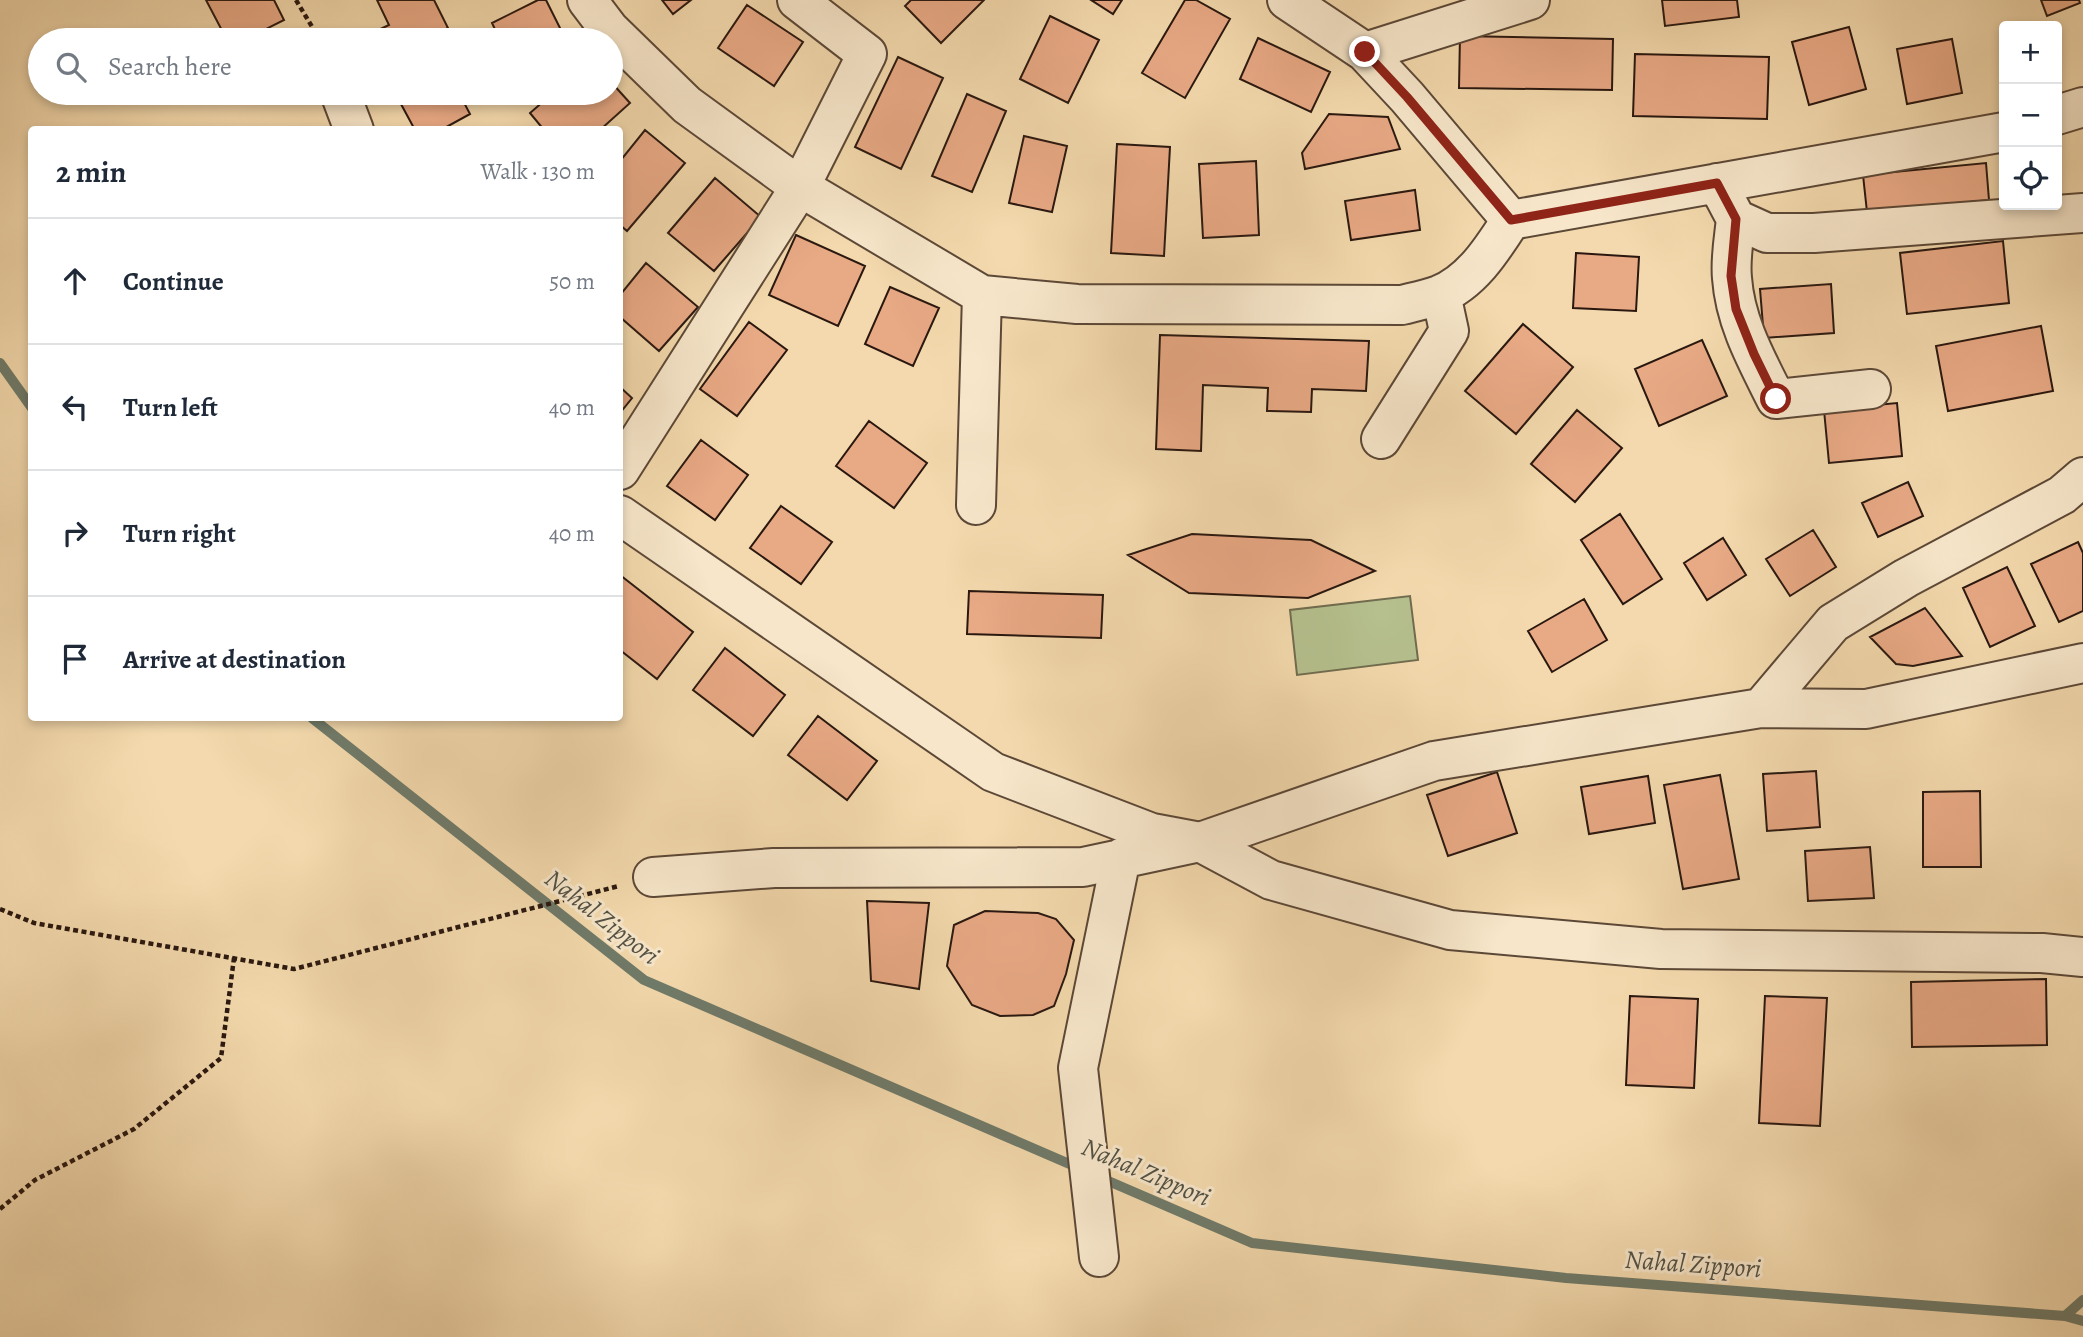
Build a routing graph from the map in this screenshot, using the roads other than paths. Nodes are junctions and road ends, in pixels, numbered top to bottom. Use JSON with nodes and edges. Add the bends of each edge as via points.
{"nodes":[{"id":1,"x":587,"y":0,"type":"edge"},
{"id":2,"x":797,"y":0,"type":"edge"},
{"id":3,"x":1287,"y":0,"type":"edge"},
{"id":4,"x":1530,"y":0,"type":"edge"},
{"id":5,"x":608,"y":28,"type":"edge"},
{"id":6,"x":623,"y":43,"type":"edge"},
{"id":7,"x":1365,"y":52,"type":"junction"},
{"id":8,"x":345,"y":105,"type":"edge"},
{"id":9,"x":2083,"y":107,"type":"edge"},
{"id":10,"x":2062,"y":114,"type":"edge"},
{"id":11,"x":352,"y":126,"type":"edge"},
{"id":12,"x":1999,"y":133,"type":"edge"},
{"id":13,"x":1717,"y":183,"type":"junction"},
{"id":14,"x":800,"y":187,"type":"junction"},
{"id":15,"x":2083,"y":213,"type":"edge"},
{"id":16,"x":1736,"y":219,"type":"junction"},
{"id":17,"x":1511,"y":220,"type":"junction"},
{"id":18,"x":1441,"y":294,"type":"junction"},
{"id":19,"x":982,"y":295,"type":"junction"},
{"id":20,"x":1871,"y":389,"type":"dead end"},
{"id":21,"x":1381,"y":439,"type":"dead end"},
{"id":22,"x":623,"y":465,"type":"edge"},
{"id":23,"x":2083,"y":477,"type":"edge"},
{"id":24,"x":976,"y":505,"type":"dead end"},
{"id":25,"x":623,"y":517,"type":"edge"},
{"id":26,"x":2083,"y":663,"type":"edge"},
{"id":27,"x":1761,"y":708,"type":"junction"},
{"id":28,"x":1200,"y":842,"type":"junction"},
{"id":29,"x":1121,"y":859,"type":"junction"},
{"id":30,"x":653,"y":877,"type":"road end"},
{"id":31,"x":2083,"y":957,"type":"edge"},
{"id":32,"x":1099,"y":1257,"type":"dead end"}],
"edges":[{"from":1,"to":5,"type":"street"},
{"from":2,"to":14,"type":"street","via":[[867,54]]},
{"from":3,"to":7,"type":"street"},
{"from":4,"to":7,"type":"street"},
{"from":6,"to":14,"type":"street","via":[[687,105]]},
{"from":7,"to":17,"type":"street"},
{"from":8,"to":11,"type":"street"},
{"from":9,"to":10,"type":"street"},
{"from":12,"to":13,"type":"street"},
{"from":13,"to":16,"type":"street"},
{"from":13,"to":17,"type":"street"},
{"from":14,"to":19,"type":"street"},
{"from":14,"to":22,"type":"street"},
{"from":15,"to":16,"type":"street","via":[[1814,233],[1767,233]]},
{"from":16,"to":20,"type":"street","via":[[1731,276],[1736,309],[1776,399]]},
{"from":17,"to":18,"type":"street","via":[[1469,276]]},
{"from":18,"to":19,"type":"street","via":[[1402,305],[1308,306],[1077,304]]},
{"from":18,"to":21,"type":"street","via":[[1449,331]]},
{"from":19,"to":24,"type":"street"},
{"from":23,"to":27,"type":"street","via":[[2062,495],[1906,578],[1833,624]]},
{"from":25,"to":28,"type":"street","via":[[993,772],[1152,833]]},
{"from":26,"to":27,"type":"street","via":[[1866,709]]},
{"from":27,"to":28,"type":"street","via":[[1434,761]]},
{"from":28,"to":29,"type":"street"},
{"from":28,"to":31,"type":"street","via":[[1271,880],[1450,930],[1661,949]]},
{"from":29,"to":30,"type":"street","via":[[1083,867],[774,868]]},
{"from":29,"to":32,"type":"street","via":[[1079,1068]]}]}
